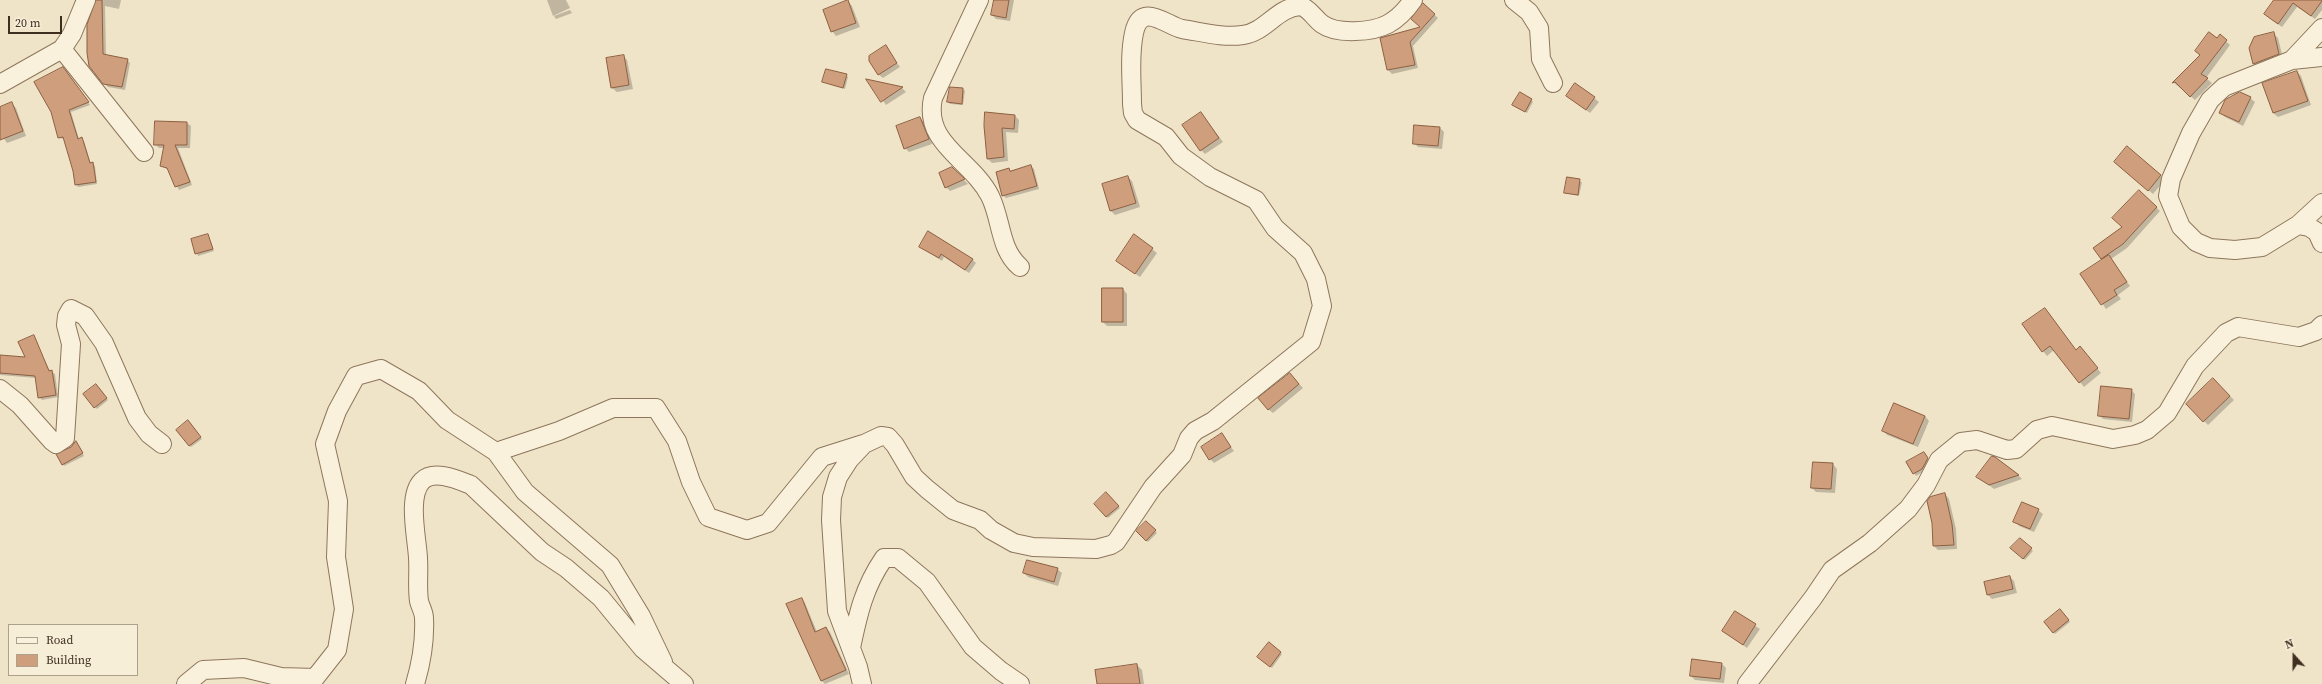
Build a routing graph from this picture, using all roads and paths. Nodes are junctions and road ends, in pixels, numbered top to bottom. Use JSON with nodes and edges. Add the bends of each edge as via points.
{"nodes":[{"id":1,"x":86,"y":0,"type":"edge"},
{"id":2,"x":979,"y":0,"type":"edge"},
{"id":3,"x":1413,"y":0,"type":"edge"},
{"id":4,"x":1514,"y":0,"type":"edge"},
{"id":5,"x":2322,"y":28,"type":"edge"},
{"id":6,"x":62,"y":49,"type":"junction"},
{"id":7,"x":2322,"y":57,"type":"edge"},
{"id":8,"x":2292,"y":60,"type":"junction"},
{"id":9,"x":1553,"y":83,"type":"dead end"},
{"id":10,"x":0,"y":84,"type":"edge"},
{"id":11,"x":144,"y":152,"type":"dead end"},
{"id":12,"x":2322,"y":203,"type":"edge"},
{"id":13,"x":2298,"y":225,"type":"junction"},
{"id":14,"x":2322,"y":243,"type":"edge"},
{"id":15,"x":1020,"y":267,"type":"dead end"},
{"id":16,"x":2322,"y":325,"type":"edge"},
{"id":17,"x":0,"y":389,"type":"edge"},
{"id":18,"x":162,"y":444,"type":"dead end"},
{"id":19,"x":864,"y":444,"type":"junction"},
{"id":20,"x":496,"y":452,"type":"junction"},
{"id":21,"x":851,"y":648,"type":"junction"},
{"id":22,"x":669,"y":673,"type":"junction"},
{"id":23,"x":186,"y":684,"type":"edge"},
{"id":24,"x":415,"y":684,"type":"edge"},
{"id":25,"x":684,"y":684,"type":"edge"},
{"id":26,"x":862,"y":684,"type":"edge"},
{"id":27,"x":1020,"y":684,"type":"edge"},
{"id":28,"x":1747,"y":684,"type":"edge"}],
"edges":[{"from":1,"to":6,"type":"street","via":[[72,34]]},
{"from":2,"to":15,"type":"street","via":[[934,98],[930,115],[943,143],[977,176],[990,196],[1005,248],[1011,259]]},
{"from":3,"to":19,"type":"street","via":[[1399,17],[1388,24],[1377,28],[1343,32],[1322,24],[1314,14],[1301,6],[1289,8],[1264,27],[1244,35],[1217,35],[1180,29],[1151,14],[1142,16],[1137,22],[1132,44],[1132,104],[1137,120],[1166,137],[1181,156],[1210,177],[1261,205],[1275,228],[1298,247],[1310,264],[1322,306],[1311,342],[1213,421],[1195,431],[1182,455],[1153,487],[1116,542],[1084,550],[1033,547],[1014,543],[991,530],[980,520],[954,510],[927,490],[914,477],[896,445],[888,437],[881,436]]},
{"from":4,"to":9,"type":"street","via":[[1529,12],[1539,28],[1541,59]]},
{"from":5,"to":8,"type":"street"},
{"from":6,"to":10,"type":"street"},
{"from":6,"to":11,"type":"street"},
{"from":7,"to":8,"type":"street"},
{"from":8,"to":13,"type":"street","via":[[2224,87],[2210,100],[2190,133],[2171,179],[2168,196],[2181,227],[2196,242],[2210,248],[2235,250],[2262,246]]},
{"from":12,"to":13,"type":"street"},
{"from":13,"to":14,"type":"street","via":[[2317,232]]},
{"from":16,"to":28,"type":"street","via":[[2316,331],[2299,337],[2238,327],[2226,333],[2195,366],[2167,413],[2147,430],[2135,435],[2113,439],[2052,426],[2037,430],[2016,449],[2007,450],[1977,440],[1961,442],[1943,454],[1926,485],[1908,509],[1870,543],[1832,570]]},
{"from":17,"to":18,"type":"street","via":[[20,405],[52,441],[56,444],[65,438],[71,344],[66,325],[71,309],[85,316],[104,343],[137,418],[149,434]]},
{"from":19,"to":20,"type":"street","via":[[822,457],[768,523],[747,530],[708,517],[691,482],[677,441],[656,408],[613,408],[559,431]]},
{"from":19,"to":21,"type":"street","via":[[842,468],[832,497],[831,520],[837,611]]},
{"from":20,"to":22,"type":"street","via":[[525,492],[610,565],[641,616]]},
{"from":20,"to":23,"type":"street","via":[[447,420],[419,391],[381,369],[356,376],[337,411],[325,444],[338,501],[336,557],[344,609],[337,650],[315,678],[281,677],[244,668],[203,670]]},
{"from":21,"to":26,"type":"street"},
{"from":21,"to":27,"type":"street","via":[[858,614],[870,578],[884,558],[898,558],[927,582],[973,647]]},
{"from":22,"to":24,"type":"street","via":[[643,649],[601,598],[566,568],[542,552],[471,485],[459,480],[433,476],[423,480],[418,486],[415,506],[419,600],[424,617],[423,644]]},
{"from":22,"to":25,"type":"street"}]}
